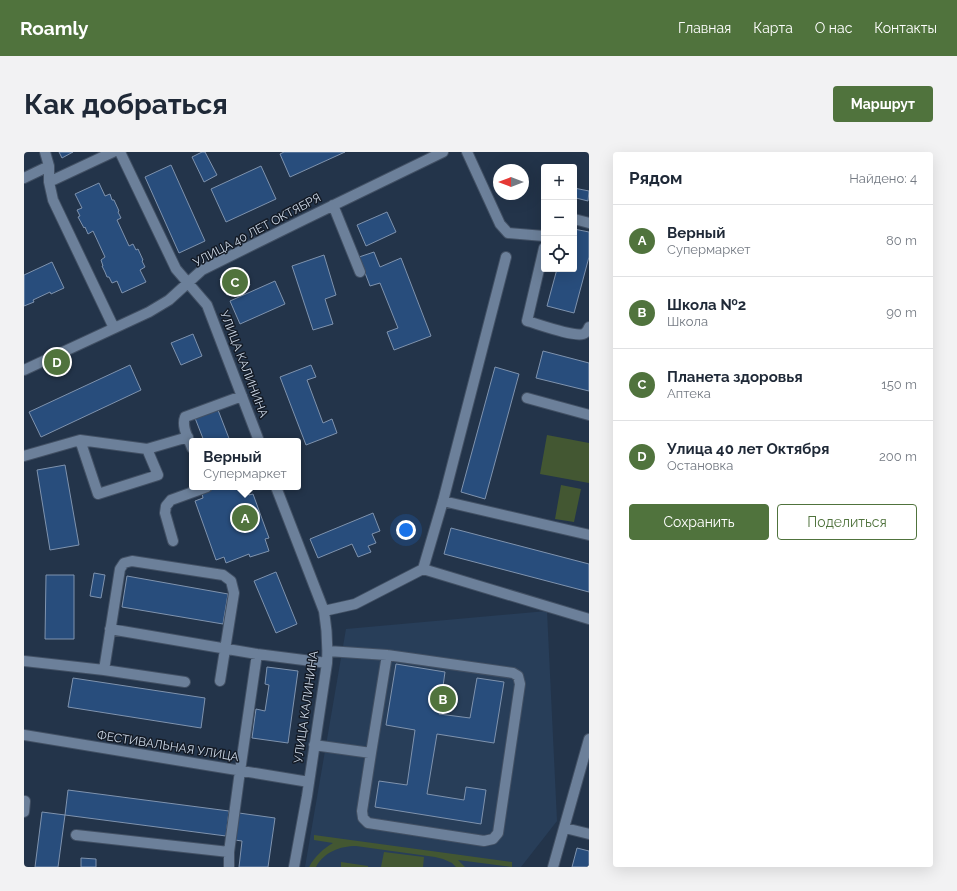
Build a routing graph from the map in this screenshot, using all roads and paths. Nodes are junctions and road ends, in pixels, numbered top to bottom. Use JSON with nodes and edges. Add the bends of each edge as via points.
{"nodes":[{"id":1,"x":45,"y":152,"type":"edge"},
{"id":2,"x":113,"y":152,"type":"edge"},
{"id":3,"x":120,"y":152,"type":"edge"},
{"id":4,"x":443,"y":152,"type":"edge"},
{"id":5,"x":467,"y":152,"type":"edge"},
{"id":6,"x":49,"y":166,"type":"junction"},
{"id":7,"x":24,"y":178,"type":"edge"},
{"id":8,"x":50,"y":182,"type":"junction"},
{"id":9,"x":333,"y":205,"type":"junction"},
{"id":10,"x":577,"y":220,"type":"edge"},
{"id":11,"x":589,"y":223,"type":"edge"},
{"id":12,"x":541,"y":236,"type":"edge"},
{"id":13,"x":506,"y":257,"type":"dead end"},
{"id":14,"x":541,"y":261,"type":"edge"},
{"id":15,"x":360,"y":272,"type":"dead end"},
{"id":16,"x":189,"y":282,"type":"junction"},
{"id":17,"x":589,"y":327,"type":"edge"},
{"id":18,"x":114,"y":328,"type":"junction"},
{"id":19,"x":24,"y":370,"type":"edge"},
{"id":20,"x":242,"y":396,"type":"junction"},
{"id":21,"x":527,"y":398,"type":"dead end"},
{"id":22,"x":589,"y":415,"type":"edge"},
{"id":23,"x":188,"y":436,"type":"junction"},
{"id":24,"x":258,"y":438,"type":"edge"},
{"id":25,"x":189,"y":439,"type":"edge"},
{"id":26,"x":80,"y":440,"type":"junction"},
{"id":27,"x":147,"y":449,"type":"junction"},
{"id":28,"x":24,"y":456,"type":"edge"},
{"id":29,"x":199,"y":490,"type":"edge"},
{"id":30,"x":277,"y":490,"type":"edge"},
{"id":31,"x":443,"y":501,"type":"junction"},
{"id":32,"x":589,"y":535,"type":"edge"},
{"id":33,"x":173,"y":541,"type":"dead end"},
{"id":34,"x":423,"y":569,"type":"junction"},
{"id":35,"x":324,"y":611,"type":"junction"},
{"id":36,"x":589,"y":619,"type":"edge"},
{"id":37,"x":110,"y":629,"type":"junction"},
{"id":38,"x":225,"y":648,"type":"junction"},
{"id":39,"x":328,"y":651,"type":"junction"},
{"id":40,"x":257,"y":654,"type":"junction"},
{"id":41,"x":387,"y":655,"type":"junction"},
{"id":42,"x":24,"y":661,"type":"edge"},
{"id":43,"x":327,"y":663,"type":"junction"},
{"id":44,"x":104,"y":670,"type":"junction"},
{"id":45,"x":220,"y":681,"type":"dead end"},
{"id":46,"x":185,"y":682,"type":"dead end"},
{"id":47,"x":24,"y":736,"type":"edge"},
{"id":48,"x":589,"y":739,"type":"edge"},
{"id":49,"x":314,"y":745,"type":"junction"},
{"id":50,"x":588,"y":750,"type":"edge"},
{"id":51,"x":371,"y":753,"type":"junction"},
{"id":52,"x":240,"y":771,"type":"junction"},
{"id":53,"x":309,"y":782,"type":"junction"},
{"id":54,"x":25,"y":801,"type":"dead end"},
{"id":55,"x":24,"y":812,"type":"edge"},
{"id":56,"x":565,"y":828,"type":"junction"},
{"id":57,"x":589,"y":834,"type":"edge"},
{"id":58,"x":76,"y":835,"type":"dead end"},
{"id":59,"x":229,"y":852,"type":"junction"},
{"id":60,"x":229,"y":867,"type":"edge"},
{"id":61,"x":294,"y":867,"type":"edge"},
{"id":62,"x":554,"y":867,"type":"edge"}],
"edges":[{"from":1,"to":6,"type":"street"},
{"from":2,"to":8,"type":"street"},
{"from":3,"to":16,"type":"street","name":"УЛИЦА КАЛИНИНА","via":[[176,269]]},
{"from":4,"to":9,"type":"street","name":"УЛИЦА 40 ЛЕТ ОКТЯБРЯ"},
{"from":5,"to":12,"type":"street","via":[[500,224],[508,233]]},
{"from":6,"to":7,"type":"street"},
{"from":6,"to":8,"type":"street"},
{"from":8,"to":18,"type":"street","via":[[52,200]]},
{"from":9,"to":15,"type":"street"},
{"from":9,"to":16,"type":"street","name":"УЛИЦА 40 ЛЕТ ОКТЯБРЯ","via":[[202,270]]},
{"from":10,"to":11,"type":"street"},
{"from":13,"to":31,"type":"street"},
{"from":14,"to":17,"type":"street","via":[[527,321],[571,334],[582,334]]},
{"from":16,"to":18,"type":"street","name":"УЛИЦА 40 ЛЕТ ОКТЯБРЯ","via":[[169,300]]},
{"from":16,"to":20,"type":"street","name":"УЛИЦА КАЛИНИНА","via":[[207,305]]},
{"from":18,"to":19,"type":"street","name":"УЛИЦА 40 ЛЕТ ОКТЯБРЯ"},
{"from":20,"to":23,"type":"street","via":[[185,417],[183,422]]},
{"from":20,"to":24,"type":"street","name":"УЛИЦА КАЛИНИНА"},
{"from":21,"to":22,"type":"street"},
{"from":23,"to":25,"type":"street"},
{"from":23,"to":27,"type":"street"},
{"from":26,"to":27,"type":"street"},
{"from":26,"to":27,"type":"street","via":[[98,494],[158,475]]},
{"from":26,"to":28,"type":"street"},
{"from":29,"to":33,"type":"street","via":[[171,500],[166,506],[165,513]]},
{"from":30,"to":35,"type":"street","name":"УЛИЦА КАЛИНИНА"},
{"from":31,"to":32,"type":"street"},
{"from":31,"to":34,"type":"street"},
{"from":34,"to":35,"type":"street","via":[[355,604]]},
{"from":34,"to":36,"type":"street"},
{"from":35,"to":39,"type":"street","name":"УЛИЦА КАЛИНИНА"},
{"from":37,"to":38,"type":"street"},
{"from":37,"to":38,"type":"street","via":[[120,569],[124,563],[132,560],[223,575],[231,582],[234,593]]},
{"from":37,"to":44,"type":"street"},
{"from":38,"to":40,"type":"street"},
{"from":38,"to":45,"type":"street"},
{"from":39,"to":41,"type":"street"},
{"from":39,"to":43,"type":"street","name":"УЛИЦА КАЛИНИНА"},
{"from":40,"to":43,"type":"street"},
{"from":40,"to":52,"type":"street"},
{"from":41,"to":51,"type":"street"},
{"from":41,"to":51,"type":"street","via":[[513,673],[518,676],[520,684],[498,833],[493,839],[484,841],[368,823],[363,818],[362,811]]},
{"from":42,"to":44,"type":"street"},
{"from":43,"to":49,"type":"street","name":"УЛИЦА КАЛИНИНА"},
{"from":44,"to":46,"type":"street"},
{"from":47,"to":52,"type":"street","name":"ФЕСТИВАЛЬНАЯ УЛИЦА"},
{"from":48,"to":50,"type":"street"},
{"from":49,"to":51,"type":"street"},
{"from":49,"to":53,"type":"street","name":"УЛИЦА КАЛИНИНА"},
{"from":50,"to":56,"type":"street"},
{"from":52,"to":53,"type":"street","name":"ФЕСТИВАЛЬНАЯ УЛИЦА"},
{"from":52,"to":59,"type":"street"},
{"from":53,"to":61,"type":"street","name":"УЛИЦА КАЛИНИНА"},
{"from":54,"to":55,"type":"street"},
{"from":56,"to":57,"type":"street"},
{"from":56,"to":62,"type":"street"},
{"from":58,"to":59,"type":"street"},
{"from":59,"to":60,"type":"street"}]}
